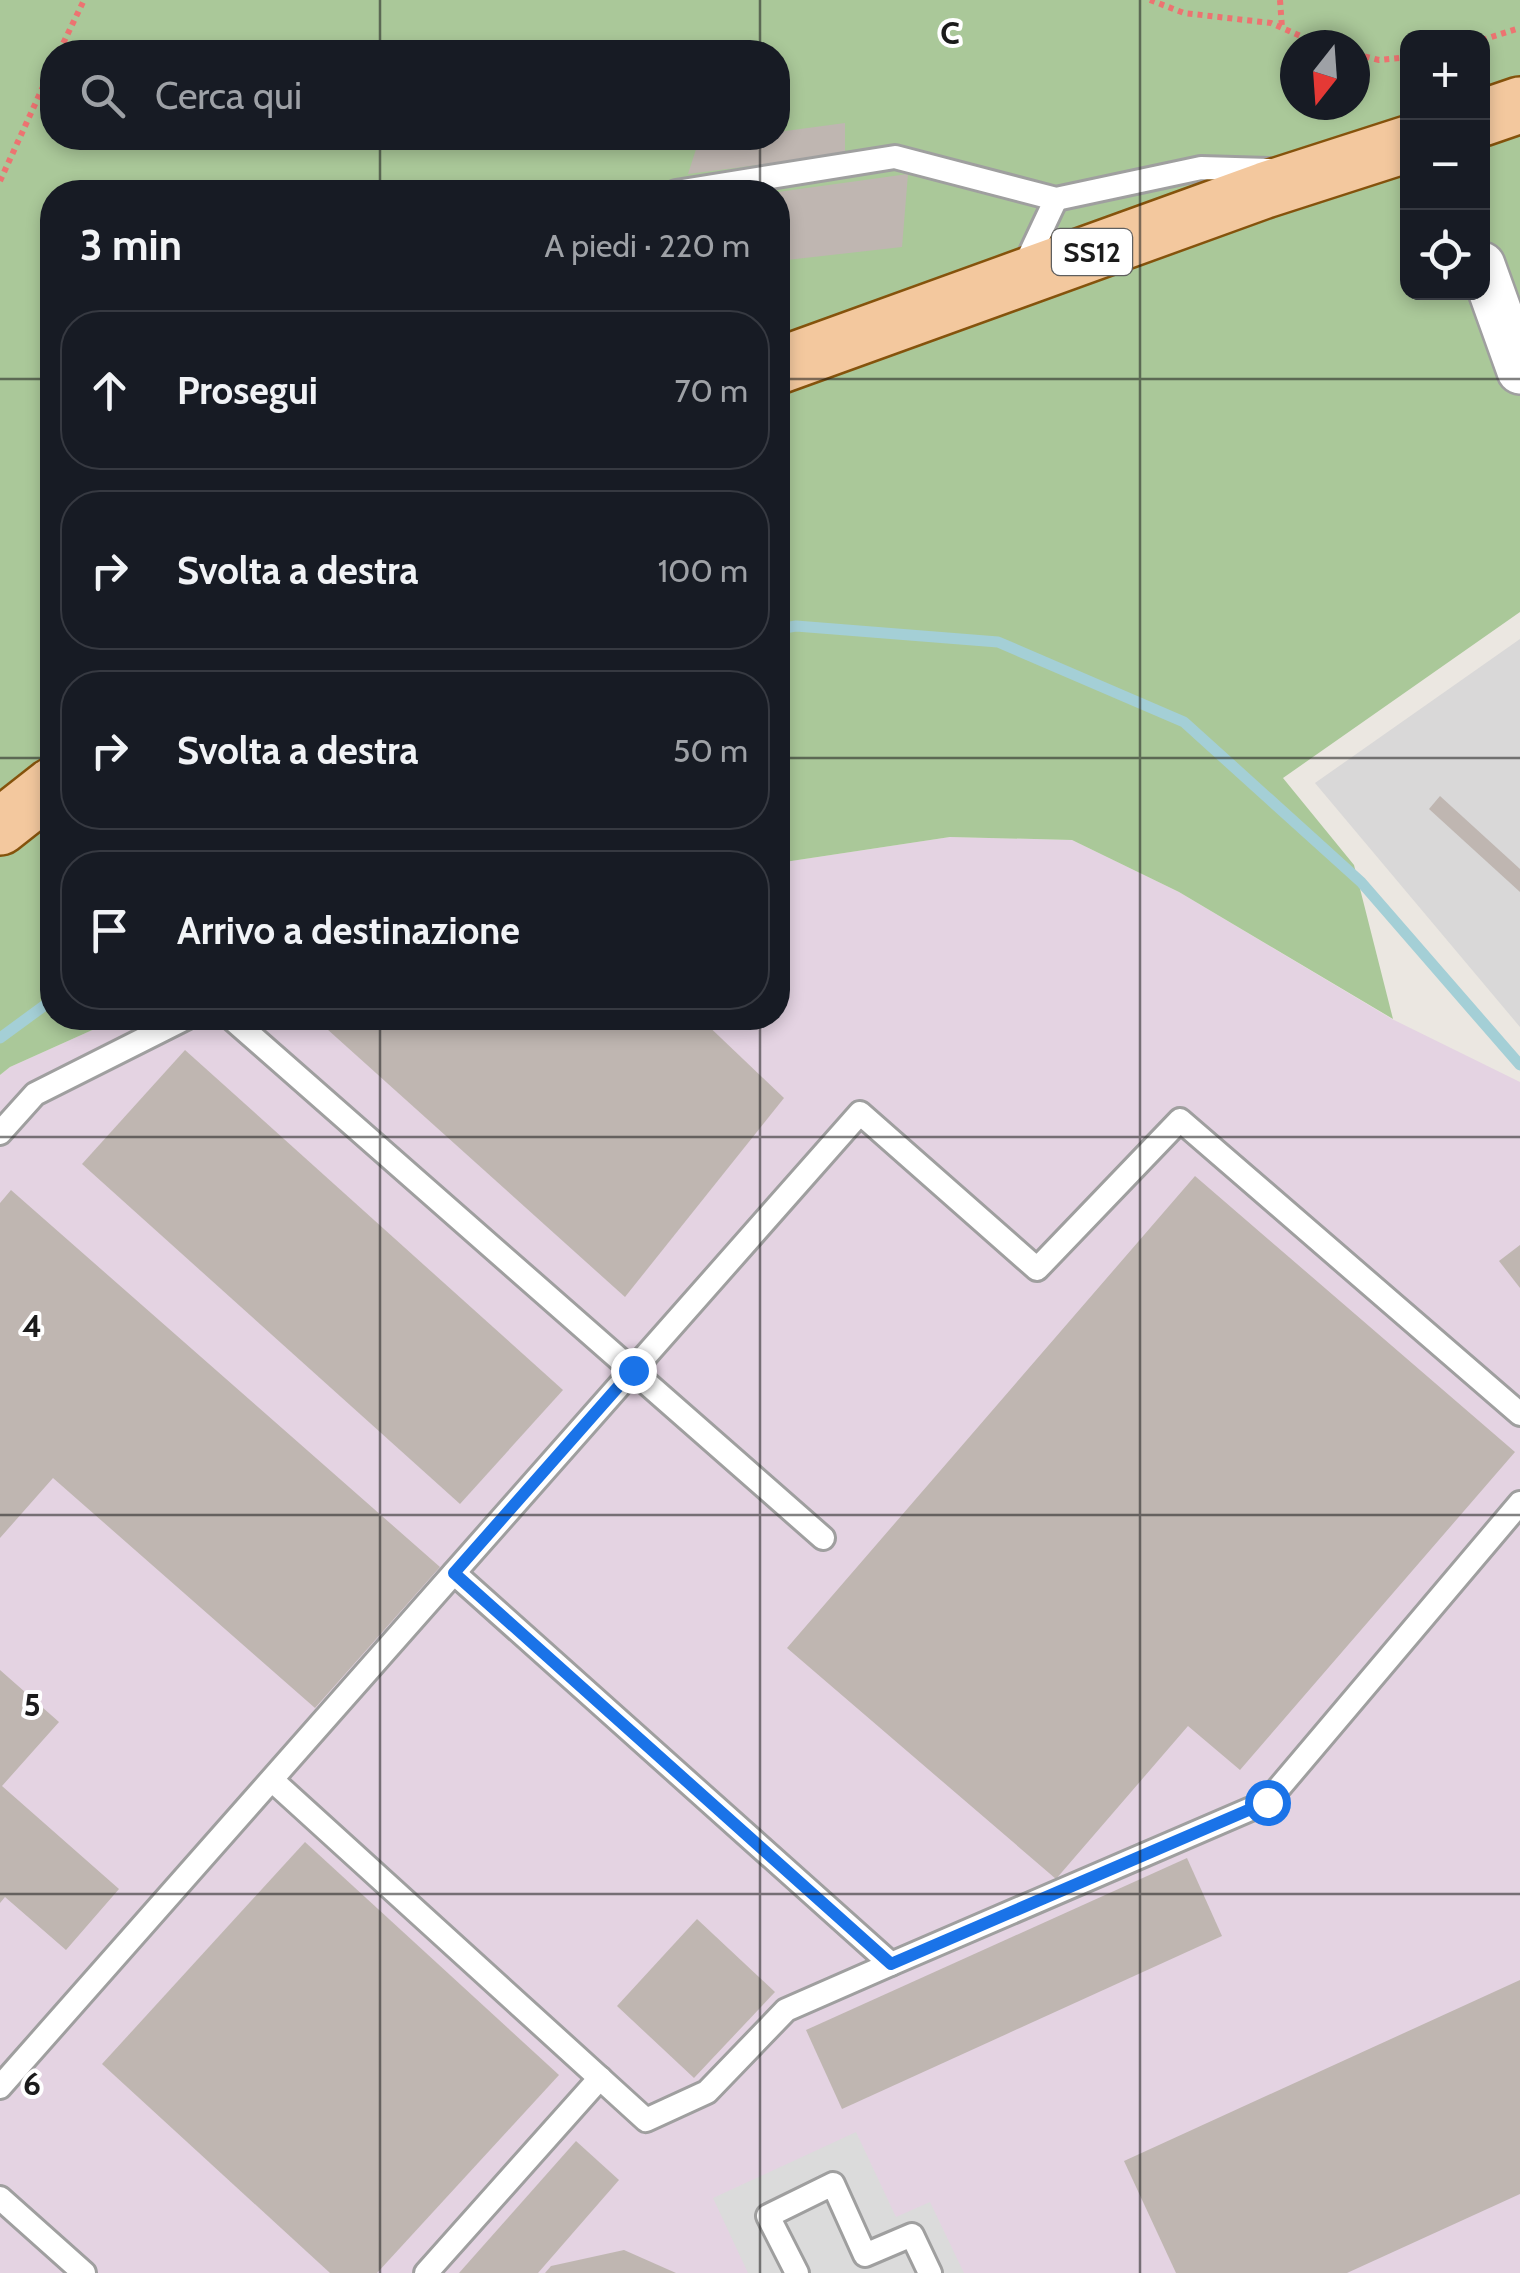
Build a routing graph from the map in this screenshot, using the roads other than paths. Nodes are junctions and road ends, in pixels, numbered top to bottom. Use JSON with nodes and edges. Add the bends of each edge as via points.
{"nodes":[{"id":1,"x":1520,"y":105,"type":"edge"},
{"id":2,"x":1490,"y":115,"type":"edge"},
{"id":3,"x":1400,"y":147,"type":"edge"},
{"id":4,"x":1322,"y":172,"type":"junction"},
{"id":5,"x":751,"y":180,"type":"edge"},
{"id":6,"x":1056,"y":200,"type":"junction"},
{"id":7,"x":1018,"y":278,"type":"junction"},
{"id":8,"x":1490,"y":287,"type":"edge"},
{"id":9,"x":790,"y":362,"type":"edge"},
{"id":10,"x":1520,"y":371,"type":"edge"},
{"id":11,"x":40,"y":795,"type":"edge"},
{"id":12,"x":0,"y":827,"type":"edge"},
{"id":13,"x":162,"y":1030,"type":"edge"},
{"id":14,"x":244,"y":1030,"type":"edge"},
{"id":15,"x":0,"y":1133,"type":"edge"},
{"id":16,"x":633,"y":1370,"type":"junction"},
{"id":17,"x":1520,"y":1414,"type":"edge"},
{"id":18,"x":1520,"y":1503,"type":"edge"},
{"id":19,"x":823,"y":1538,"type":"dead end"},
{"id":20,"x":454,"y":1573,"type":"junction"},
{"id":21,"x":272,"y":1780,"type":"junction"},
{"id":22,"x":891,"y":1964,"type":"junction"},
{"id":23,"x":600,"y":2078,"type":"junction"},
{"id":24,"x":0,"y":2088,"type":"edge"},
{"id":25,"x":0,"y":2198,"type":"edge"},
{"id":26,"x":84,"y":2273,"type":"edge"},
{"id":27,"x":426,"y":2273,"type":"edge"},
{"id":28,"x":797,"y":2273,"type":"edge"},
{"id":29,"x":930,"y":2273,"type":"edge"}],
"edges":[{"from":1,"to":2,"type":"main road"},
{"from":3,"to":4,"type":"main road","number":"SS12"},
{"from":4,"to":6,"type":"lane","via":[[1202,168]]},
{"from":4,"to":7,"type":"main road","number":"SS12"},
{"from":5,"to":6,"type":"lane","via":[[895,157]]},
{"from":6,"to":7,"type":"lane"},
{"from":7,"to":9,"type":"main road","number":"SS12"},
{"from":8,"to":10,"type":"street"},
{"from":11,"to":12,"type":"main road"},
{"from":13,"to":15,"type":"lane","via":[[35,1094]]},
{"from":14,"to":16,"type":"lane"},
{"from":16,"to":17,"type":"lane","via":[[860,1113],[1038,1270],[1180,1120]]},
{"from":16,"to":19,"type":"lane"},
{"from":16,"to":20,"type":"lane"},
{"from":18,"to":22,"type":"lane","via":[[1267,1802]]},
{"from":20,"to":21,"type":"lane"},
{"from":20,"to":22,"type":"lane"},
{"from":21,"to":23,"type":"lane"},
{"from":21,"to":24,"type":"lane"},
{"from":22,"to":23,"type":"lane","via":[[786,2010],[706,2092],[646,2120]]},
{"from":23,"to":27,"type":"lane"},
{"from":25,"to":26,"type":"lane"},
{"from":28,"to":29,"type":"lane","via":[[768,2216],[833,2184],[866,2255],[912,2236]]}]}
